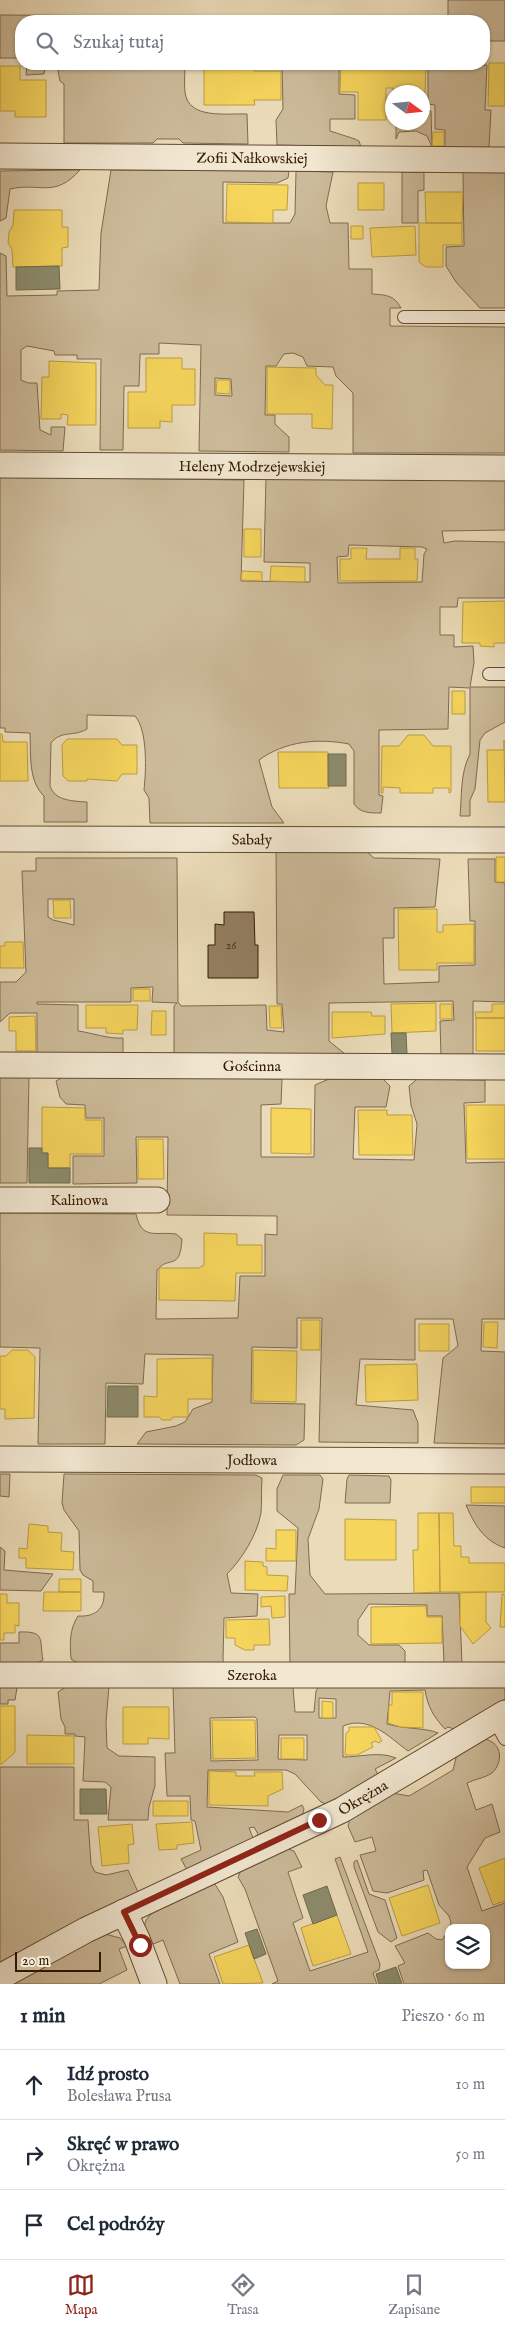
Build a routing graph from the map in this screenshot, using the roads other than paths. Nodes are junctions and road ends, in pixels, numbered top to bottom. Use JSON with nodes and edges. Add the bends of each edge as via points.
{"nodes":[{"id":1,"x":0,"y":156,"type":"edge"},
{"id":2,"x":505,"y":160,"type":"edge"},
{"id":3,"x":404,"y":317,"type":"dead end"},
{"id":4,"x":505,"y":317,"type":"edge"},
{"id":5,"x":0,"y":465,"type":"edge"},
{"id":6,"x":505,"y":468,"type":"edge"},
{"id":7,"x":489,"y":674,"type":"dead end"},
{"id":8,"x":505,"y":674,"type":"edge"},
{"id":9,"x":0,"y":839,"type":"edge"},
{"id":10,"x":505,"y":840,"type":"edge"},
{"id":11,"x":0,"y":1065,"type":"edge"},
{"id":12,"x":505,"y":1066,"type":"edge"},
{"id":13,"x":0,"y":1200,"type":"edge"},
{"id":14,"x":157,"y":1200,"type":"dead end"},
{"id":15,"x":0,"y":1459,"type":"edge"},
{"id":16,"x":505,"y":1461,"type":"edge"},
{"id":17,"x":0,"y":1675,"type":"edge"},
{"id":18,"x":505,"y":1675,"type":"edge"},
{"id":19,"x":501,"y":1724,"type":"edge"},
{"id":20,"x":124,"y":1912,"type":"junction"},
{"id":21,"x":0,"y":1977,"type":"edge"},
{"id":22,"x":154,"y":1984,"type":"edge"}],
"edges":[{"from":1,"to":2,"type":"street","name":"Zofii Nałkowskiej"},
{"from":3,"to":4,"type":"lane"},
{"from":5,"to":6,"type":"street","name":"Heleny Modrzejewskiej"},
{"from":7,"to":8,"type":"lane"},
{"from":9,"to":10,"type":"street","name":"Sabały"},
{"from":11,"to":12,"type":"street","name":"Gościnna"},
{"from":13,"to":14,"type":"street","name":"Kalinowa"},
{"from":15,"to":16,"type":"street","name":"Jodłowa"},
{"from":17,"to":18,"type":"street","name":"Szeroka"},
{"from":19,"to":20,"type":"street","name":"Okrężna","via":[[342,1810]]},
{"from":20,"to":21,"type":"street","name":"Okrężna"},
{"from":20,"to":22,"type":"street"}]}
